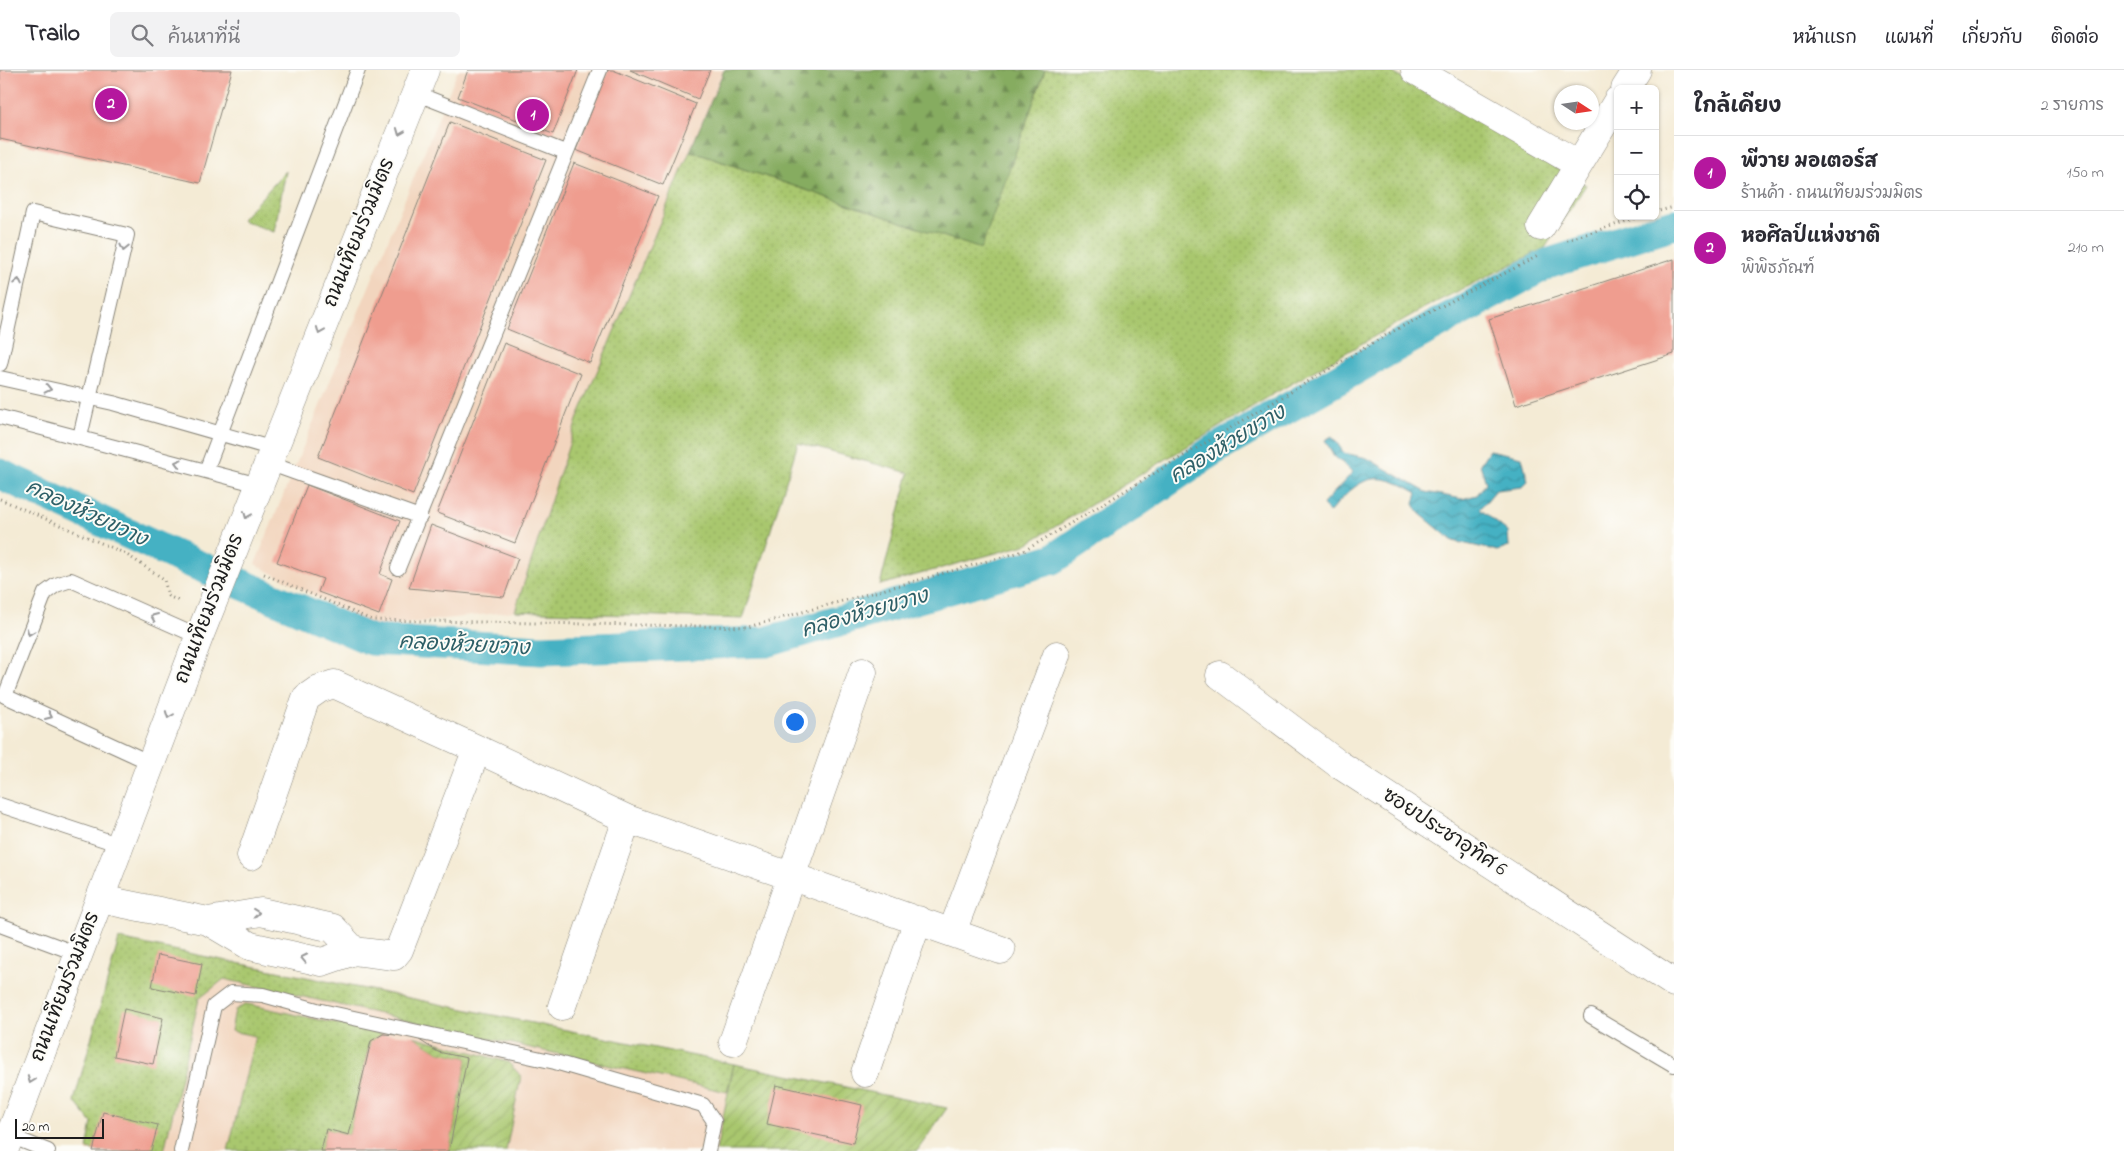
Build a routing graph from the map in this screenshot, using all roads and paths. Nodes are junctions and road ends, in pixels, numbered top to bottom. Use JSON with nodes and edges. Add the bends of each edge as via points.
{"nodes":[{"id":1,"x":358,"y":70,"type":"edge"},
{"id":2,"x":600,"y":70,"type":"edge"},
{"id":3,"x":1415,"y":70,"type":"edge"},
{"id":4,"x":1637,"y":70,"type":"edge"},
{"id":5,"x":420,"y":81,"type":"edge"},
{"id":6,"x":1628,"y":85,"type":"edge"},
{"id":7,"x":1614,"y":106,"type":"edge"},
{"id":8,"x":565,"y":152,"type":"junction"},
{"id":9,"x":1578,"y":164,"type":"junction"},
{"id":10,"x":1674,"y":207,"type":"edge"},
{"id":11,"x":1659,"y":211,"type":"edge"},
{"id":12,"x":1628,"y":220,"type":"edge"},
{"id":13,"x":1548,"y":241,"type":"junction"},
{"id":14,"x":0,"y":364,"type":"edge"},
{"id":15,"x":0,"y":378,"type":"edge"},
{"id":16,"x":90,"y":398,"type":"junction"},
{"id":17,"x":0,"y":417,"type":"edge"},
{"id":18,"x":220,"y":434,"type":"junction"},
{"id":19,"x":80,"y":437,"type":"junction"},
{"id":20,"x":267,"y":465,"type":"junction"},
{"id":21,"x":206,"y":471,"type":"junction"},
{"id":22,"x":0,"y":499,"type":"edge"},
{"id":23,"x":420,"y":517,"type":"junction"},
{"id":24,"x":398,"y":568,"type":"dead end"},
{"id":25,"x":264,"y":574,"type":"dead end"},
{"id":26,"x":179,"y":602,"type":"dead end"},
{"id":27,"x":198,"y":637,"type":"junction"},
{"id":28,"x":1057,"y":655,"type":"dead end"},
{"id":29,"x":863,"y":672,"type":"dead end"},
{"id":30,"x":1220,"y":675,"type":"dead end"},
{"id":31,"x":477,"y":749,"type":"junction"},
{"id":32,"x":151,"y":763,"type":"junction"},
{"id":33,"x":0,"y":805,"type":"edge"},
{"id":34,"x":627,"y":819,"type":"junction"},
{"id":35,"x":120,"y":845,"type":"junction"},
{"id":36,"x":251,"y":856,"type":"dead end"},
{"id":37,"x":792,"y":876,"type":"junction"},
{"id":38,"x":100,"y":899,"type":"junction"},
{"id":39,"x":918,"y":920,"type":"junction"},
{"id":40,"x":208,"y":922,"type":"junction"},
{"id":41,"x":0,"y":925,"type":"edge"},
{"id":42,"x":952,"y":932,"type":"junction"},
{"id":43,"x":1001,"y":950,"type":"dead end"},
{"id":44,"x":354,"y":951,"type":"junction"},
{"id":45,"x":78,"y":954,"type":"junction"},
{"id":46,"x":1674,"y":983,"type":"edge"},
{"id":47,"x":562,"y":1006,"type":"dead end"},
{"id":48,"x":1591,"y":1016,"type":"dead end"},
{"id":49,"x":733,"y":1042,"type":"dead end"},
{"id":50,"x":1674,"y":1065,"type":"edge"},
{"id":51,"x":865,"y":1073,"type":"dead end"},
{"id":52,"x":7,"y":1143,"type":"edge"},
{"id":53,"x":48,"y":1151,"type":"edge"},
{"id":54,"x":181,"y":1151,"type":"edge"},
{"id":55,"x":708,"y":1151,"type":"edge"}],
"edges":[{"from":1,"to":18,"type":"lane"},
{"from":2,"to":8,"type":"lane"},
{"from":3,"to":9,"type":"street"},
{"from":4,"to":6,"type":"street"},
{"from":5,"to":8,"type":"lane"},
{"from":5,"to":20,"type":"street","name":"ถนนเทียมร่วมมิตร","one_way":true},
{"from":7,"to":9,"type":"street"},
{"from":8,"to":23,"type":"lane"},
{"from":9,"to":13,"type":"street"},
{"from":10,"to":11,"type":"path"},
{"from":12,"to":13,"type":"path"},
{"from":13,"to":25,"type":"path","via":[[1024,551],[748,626],[372,620]]},
{"from":14,"to":16,"type":"lane","one_way":true,"via":[[33,213],[127,235]]},
{"from":15,"to":16,"type":"lane","one_way":true},
{"from":16,"to":18,"type":"lane"},
{"from":16,"to":19,"type":"lane"},
{"from":17,"to":19,"type":"lane"},
{"from":18,"to":20,"type":"lane"},
{"from":18,"to":21,"type":"lane"},
{"from":21,"to":19,"type":"lane","one_way":true},
{"from":20,"to":21,"type":"lane"},
{"from":20,"to":23,"type":"lane"},
{"from":20,"to":27,"type":"street","name":"ถนนเทียมร่วมมิตร","one_way":true},
{"from":22,"to":26,"type":"path","via":[[124,553],[164,579],[168,596]]},
{"from":23,"to":24,"type":"lane"},
{"from":27,"to":32,"type":"street","name":"ถนนเทียมร่วมมิตร","one_way":true},
{"from":27,"to":32,"type":"lane","one_way":true,"via":[[71,580],[56,584],[45,592],[5,696]]},
{"from":28,"to":42,"type":"street"},
{"from":29,"to":37,"type":"street"},
{"from":30,"to":46,"type":"street","name":"ซอยประชาอุทิศ 6","via":[[1337,763]]},
{"from":31,"to":34,"type":"street"},
{"from":31,"to":36,"type":"street","via":[[334,684],[319,689],[306,698]]},
{"from":31,"to":44,"type":"street","via":[[399,950],[394,956]]},
{"from":32,"to":35,"type":"street","name":"ถนนเทียมร่วมมิตร"},
{"from":33,"to":35,"type":"lane"},
{"from":34,"to":37,"type":"street"},
{"from":34,"to":47,"type":"street"},
{"from":35,"to":38,"type":"street","name":"ถนนเทียมร่วมมิตร"},
{"from":37,"to":39,"type":"street"},
{"from":37,"to":49,"type":"street"},
{"from":38,"to":40,"type":"street"},
{"from":38,"to":45,"type":"street","name":"ถนนเทียมร่วมมิตร"},
{"from":39,"to":42,"type":"street"},
{"from":39,"to":51,"type":"street"},
{"from":44,"to":40,"type":"street","one_way":true,"via":[[322,962],[250,946]]},
{"from":40,"to":44,"type":"street","one_way":true,"via":[[261,912],[333,928]]},
{"from":41,"to":45,"type":"lane"},
{"from":42,"to":43,"type":"street"},
{"from":45,"to":52,"type":"street","name":"ถนนเทียมร่วมมิตร","one_way":true},
{"from":48,"to":50,"type":"lane"},
{"from":52,"to":53,"type":"lane"},
{"from":54,"to":55,"type":"lane","via":[[214,1006],[231,993],[263,995],[317,1010],[556,1062],[703,1105],[714,1121]]}]}
